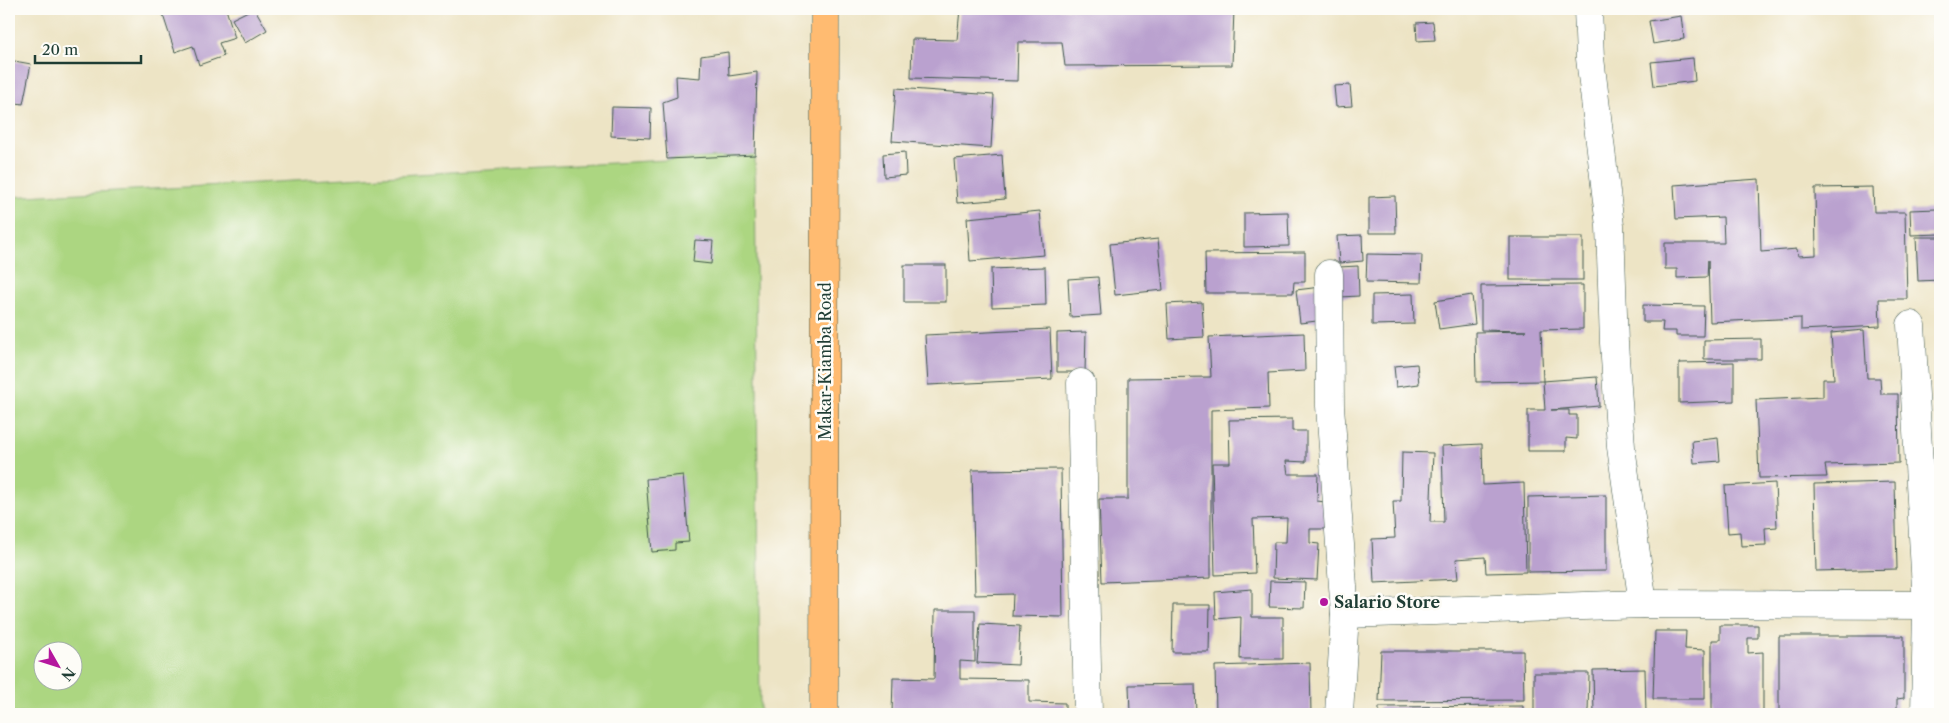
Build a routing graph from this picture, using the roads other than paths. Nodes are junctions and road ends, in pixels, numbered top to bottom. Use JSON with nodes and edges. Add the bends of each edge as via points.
{"nodes":[{"id":1,"x":825,"y":9,"type":"edge"},
{"id":2,"x":1588,"y":9,"type":"edge"},
{"id":3,"x":1329,"y":274,"type":"dead end"},
{"id":4,"x":1911,"y":325,"type":"dead end"},
{"id":5,"x":1081,"y":383,"type":"dead end"},
{"id":6,"x":1643,"y":604,"type":"junction"},
{"id":7,"x":1934,"y":606,"type":"edge"},
{"id":8,"x":1345,"y":614,"type":"junction"},
{"id":9,"x":824,"y":714,"type":"edge"},
{"id":10,"x":1088,"y":714,"type":"edge"},
{"id":11,"x":1340,"y":714,"type":"edge"},
{"id":12,"x":1924,"y":714,"type":"edge"}],
"edges":[{"from":1,"to":9,"type":"main road","name":"Makar-Kiamba Road"},
{"from":2,"to":6,"type":"street","via":[[1590,58],[1610,226],[1621,447]]},
{"from":3,"to":8,"type":"street","via":[[1330,406]]},
{"from":4,"to":7,"type":"street"},
{"from":5,"to":10,"type":"street"},
{"from":6,"to":7,"type":"street"},
{"from":6,"to":8,"type":"street"},
{"from":7,"to":12,"type":"street"},
{"from":8,"to":11,"type":"street"}]}
